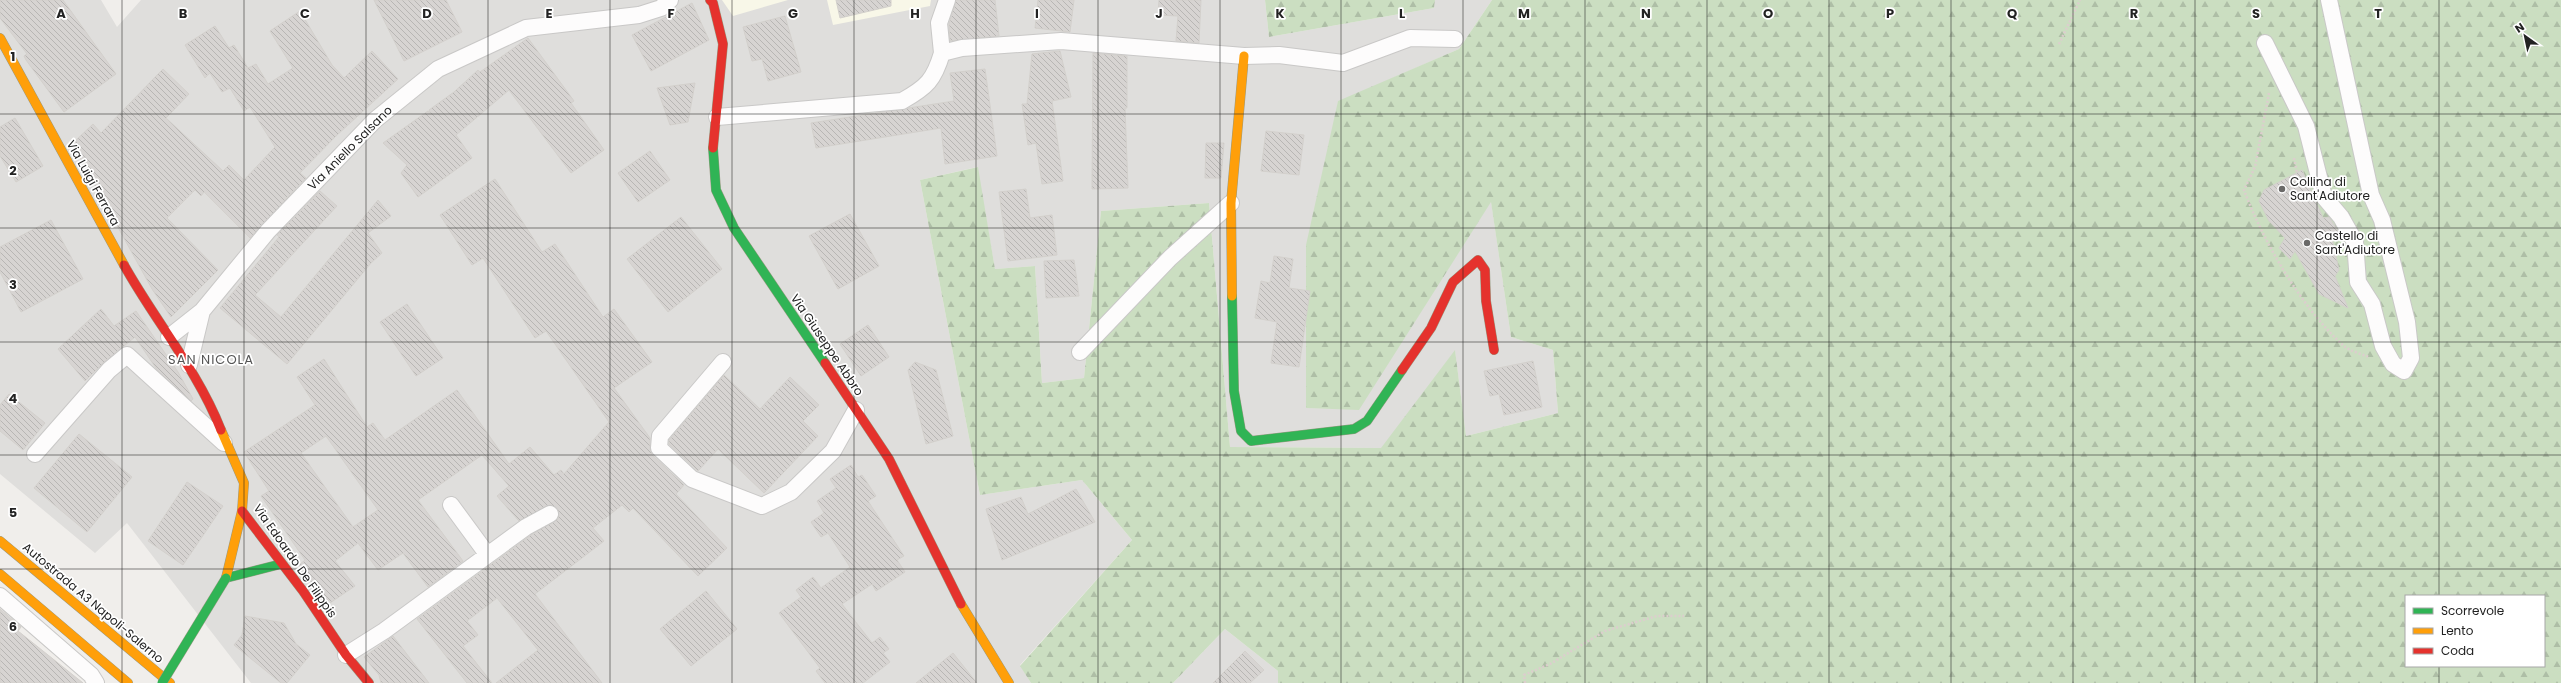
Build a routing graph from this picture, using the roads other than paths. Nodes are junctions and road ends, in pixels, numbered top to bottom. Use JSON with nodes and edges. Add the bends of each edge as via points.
{"nodes":[{"id":1,"x":670,"y":0,"type":"edge"},
{"id":2,"x":710,"y":0,"type":"edge"},
{"id":3,"x":947,"y":0,"type":"edge"},
{"id":4,"x":2329,"y":0,"type":"edge"},
{"id":5,"x":0,"y":38,"type":"edge"},
{"id":6,"x":1455,"y":40,"type":"dead end"},
{"id":7,"x":2265,"y":43,"type":"dead end"},
{"id":8,"x":942,"y":53,"type":"junction"},
{"id":9,"x":1244,"y":56,"type":"junction"},
{"id":10,"x":717,"y":117,"type":"junction"},
{"id":11,"x":1231,"y":203,"type":"junction"},
{"id":12,"x":202,"y":311,"type":"junction"},
{"id":13,"x":169,"y":337,"type":"junction"},
{"id":14,"x":1494,"y":350,"type":"dead end"},
{"id":15,"x":1080,"y":352,"type":"dead end"},
{"id":16,"x":724,"y":362,"type":"dead end"},
{"id":17,"x":189,"y":366,"type":"junction"},
{"id":18,"x":856,"y":410,"type":"junction"},
{"id":19,"x":226,"y":444,"type":"junction"},
{"id":20,"x":35,"y":454,"type":"dead end"},
{"id":21,"x":451,"y":505,"type":"dead end"},
{"id":22,"x":242,"y":511,"type":"junction"},
{"id":23,"x":550,"y":514,"type":"dead end"},
{"id":24,"x":0,"y":541,"type":"edge"},
{"id":25,"x":268,"y":546,"type":"junction"},
{"id":26,"x":260,"y":552,"type":"dead end"},
{"id":27,"x":487,"y":554,"type":"junction"},
{"id":28,"x":248,"y":561,"type":"dead end"},
{"id":29,"x":281,"y":564,"type":"junction"},
{"id":30,"x":0,"y":574,"type":"edge"},
{"id":31,"x":226,"y":578,"type":"junction"},
{"id":32,"x":0,"y":596,"type":"edge"},
{"id":33,"x":346,"y":655,"type":"junction"},
{"id":34,"x":96,"y":683,"type":"edge"},
{"id":35,"x":128,"y":683,"type":"edge"},
{"id":36,"x":162,"y":683,"type":"edge"},
{"id":37,"x":170,"y":683,"type":"edge"},
{"id":38,"x":369,"y":683,"type":"edge"},
{"id":39,"x":1009,"y":683,"type":"edge"}],
"edges":[{"from":1,"to":12,"type":"street","name":"Via Aniello Salsano","via":[[661,8],[639,15],[526,28],[438,69],[375,120],[268,231]]},
{"from":2,"to":10,"type":"main road","name":"Via Giuseppe Abbro","via":[[713,3],[723,44]]},
{"from":3,"to":8,"type":"street","via":[[939,24]]},
{"from":4,"to":7,"type":"street","via":[[2371,196],[2382,220],[2402,295],[2412,358],[2404,371],[2393,364],[2382,346],[2372,304],[2358,282],[2355,242],[2341,217],[2324,197],[2306,126]]},
{"from":5,"to":13,"type":"main road","name":"Via Luigi Ferrara","via":[[141,296]]},
{"from":6,"to":9,"type":"street","via":[[1410,38],[1344,63],[1279,55]]},
{"from":8,"to":9,"type":"street","via":[[962,48],[1061,41]]},
{"from":8,"to":10,"type":"street","via":[[936,74],[922,90],[902,101]]},
{"from":9,"to":11,"type":"main road"},
{"from":10,"to":18,"type":"main road","name":"Via Giuseppe Abbro","via":[[713,151],[716,190],[734,228]]},
{"from":11,"to":14,"type":"main road","via":[[1234,392],[1241,431],[1251,440],[1354,429],[1367,421],[1431,328],[1453,282],[1478,260],[1485,270],[1486,301]]},
{"from":11,"to":15,"type":"street","via":[[1170,258]]},
{"from":12,"to":13,"type":"street","name":"Via Aniello Salsano"},
{"from":12,"to":17,"type":"street","name":"Via Aniello Salsano"},
{"from":13,"to":17,"type":"main road","name":"Via Edoardo De Filippis"},
{"from":16,"to":18,"type":"street","via":[[660,436],[659,448],[692,479],[762,506],[791,492],[833,451]]},
{"from":17,"to":19,"type":"main road","name":"Via Edoardo De Filippis","via":[[213,410]]},
{"from":18,"to":39,"type":"main road","name":"Via Giuseppe Abbro","via":[[889,459],[970,619]]},
{"from":19,"to":20,"type":"street","via":[[127,355],[109,370]]},
{"from":19,"to":22,"type":"main road","name":"Via Edoardo De Filippis","via":[[244,483]]},
{"from":21,"to":27,"type":"street"},
{"from":22,"to":25,"type":"main road","name":"Via Edoardo De Filippis"},
{"from":22,"to":31,"type":"main road"},
{"from":23,"to":27,"type":"street"},
{"from":24,"to":37,"type":"main road","name":"Autostrada A3 Napoli-Salerno"},
{"from":25,"to":26,"type":"main road"},
{"from":25,"to":29,"type":"main road","name":"Via Edoardo De Filippis"},
{"from":27,"to":33,"type":"street"},
{"from":28,"to":31,"type":"main road"},
{"from":29,"to":31,"type":"main road"},
{"from":29,"to":33,"type":"main road","name":"Via Edoardo De Filippis","via":[[303,591]]},
{"from":30,"to":35,"type":"main road"},
{"from":31,"to":36,"type":"main road","bridge":true},
{"from":32,"to":34,"type":"street","via":[[91,675]]},
{"from":33,"to":38,"type":"main road","name":"Via Edoardo De Filippis"}]}
